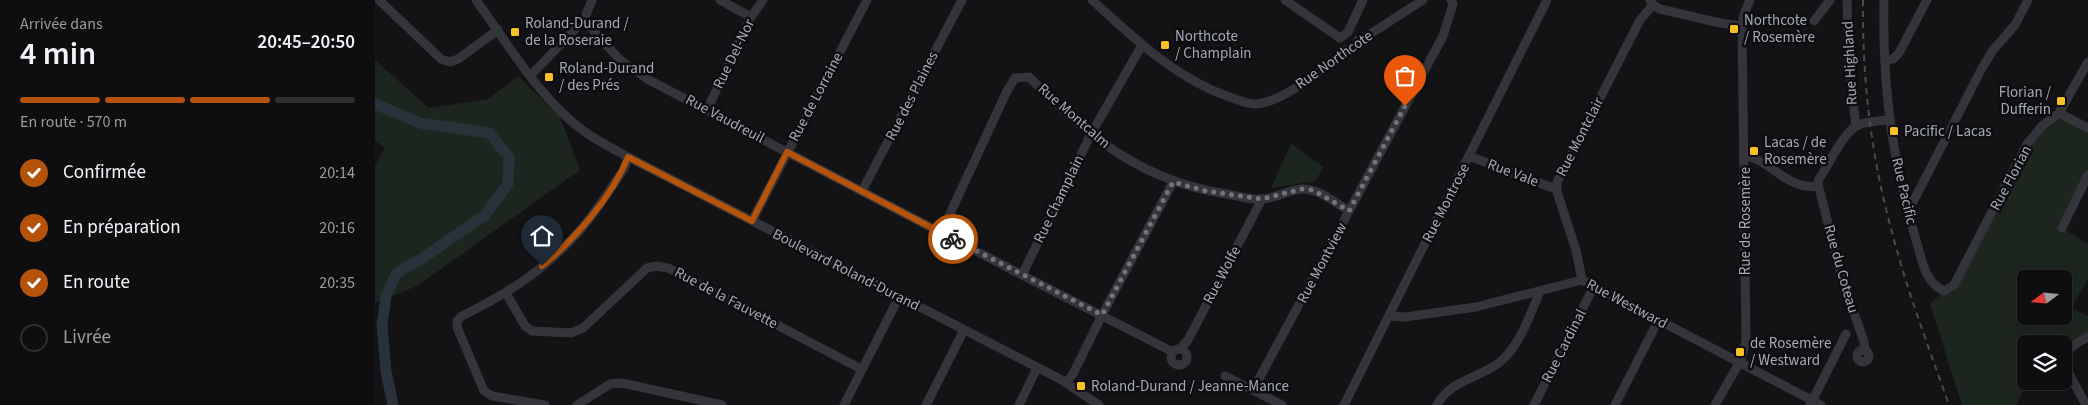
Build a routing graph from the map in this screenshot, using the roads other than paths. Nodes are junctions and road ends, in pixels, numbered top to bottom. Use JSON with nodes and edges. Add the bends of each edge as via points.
{"nodes":[{"id":1,"x":379,"y":0,"type":"edge"},
{"id":2,"x":477,"y":0,"type":"edge"},
{"id":3,"x":593,"y":0,"type":"edge"},
{"id":4,"x":720,"y":0,"type":"edge"},
{"id":5,"x":763,"y":0,"type":"edge"},
{"id":6,"x":867,"y":0,"type":"edge"},
{"id":7,"x":962,"y":0,"type":"edge"},
{"id":8,"x":1092,"y":0,"type":"edge"},
{"id":9,"x":1285,"y":0,"type":"edge"},
{"id":10,"x":1363,"y":0,"type":"edge"},
{"id":11,"x":1423,"y":0,"type":"edge"},
{"id":12,"x":1451,"y":0,"type":"edge"},
{"id":13,"x":1547,"y":0,"type":"edge"},
{"id":14,"x":1750,"y":0,"type":"edge"},
{"id":15,"x":1830,"y":0,"type":"edge"},
{"id":16,"x":1847,"y":0,"type":"edge"},
{"id":17,"x":1884,"y":0,"type":"edge"},
{"id":18,"x":1927,"y":0,"type":"edge"},
{"id":19,"x":2028,"y":0,"type":"edge"},
{"id":20,"x":1652,"y":3,"type":"edge"},
{"id":21,"x":751,"y":16,"type":"junction"},
{"id":22,"x":584,"y":20,"type":"junction"},
{"id":23,"x":1813,"y":21,"type":"dead end"},
{"id":24,"x":1742,"y":26,"type":"junction"},
{"id":25,"x":498,"y":30,"type":"junction"},
{"id":26,"x":1344,"y":35,"type":"junction"},
{"id":27,"x":1358,"y":40,"type":"junction"},
{"id":28,"x":1142,"y":45,"type":"junction"},
{"id":29,"x":1344,"y":50,"type":"junction"},
{"id":30,"x":1885,"y":61,"type":"junction"},
{"id":31,"x":2088,"y":62,"type":"edge"},
{"id":32,"x":531,"y":75,"type":"junction"},
{"id":33,"x":707,"y":110,"type":"junction"},
{"id":34,"x":2059,"y":113,"type":"junction"},
{"id":35,"x":1889,"y":120,"type":"junction"},
{"id":36,"x":1856,"y":126,"type":"junction"},
{"id":37,"x":2088,"y":128,"type":"edge"},
{"id":38,"x":1091,"y":134,"type":"junction"},
{"id":39,"x":787,"y":152,"type":"junction"},
{"id":40,"x":1469,"y":156,"type":"junction"},
{"id":41,"x":1744,"y":156,"type":"junction"},
{"id":42,"x":628,"y":157,"type":"junction"},
{"id":43,"x":2088,"y":175,"type":"edge"},
{"id":44,"x":1173,"y":182,"type":"junction"},
{"id":45,"x":1818,"y":186,"type":"junction"},
{"id":46,"x":1556,"y":188,"type":"junction"},
{"id":47,"x":862,"y":191,"type":"junction"},
{"id":48,"x":1262,"y":199,"type":"junction"},
{"id":49,"x":1906,"y":206,"type":"junction"},
{"id":50,"x":1349,"y":211,"type":"junction"},
{"id":51,"x":752,"y":221,"type":"junction"},
{"id":52,"x":2062,"y":228,"type":"dead end"},
{"id":53,"x":941,"y":233,"type":"junction"},
{"id":54,"x":1022,"y":275,"type":"junction"},
{"id":55,"x":1582,"y":280,"type":"junction"},
{"id":56,"x":1595,"y":286,"type":"junction"},
{"id":57,"x":1936,"y":287,"type":"joint"},
{"id":58,"x":1540,"y":291,"type":"junction"},
{"id":59,"x":506,"y":293,"type":"junction"},
{"id":60,"x":899,"y":297,"type":"junction"},
{"id":61,"x":1102,"y":315,"type":"junction"},
{"id":62,"x":1389,"y":316,"type":"junction"},
{"id":63,"x":1658,"y":320,"type":"junction"},
{"id":64,"x":964,"y":330,"type":"junction"},
{"id":65,"x":1846,"y":334,"type":"dead end"},
{"id":66,"x":2088,"y":337,"type":"edge"},
{"id":67,"x":1177,"y":350,"type":"joint"},
{"id":68,"x":1865,"y":351,"type":"dead end"},
{"id":69,"x":1739,"y":363,"type":"junction"},
{"id":70,"x":1037,"y":368,"type":"junction"},
{"id":71,"x":861,"y":369,"type":"junction"},
{"id":72,"x":1225,"y":376,"type":"dead end"},
{"id":73,"x":1066,"y":383,"type":"junction"},
{"id":74,"x":1253,"y":390,"type":"junction"},
{"id":75,"x":1811,"y":403,"type":"edge"},
{"id":76,"x":545,"y":405,"type":"edge"},
{"id":77,"x":577,"y":405,"type":"edge"},
{"id":78,"x":722,"y":405,"type":"edge"},
{"id":79,"x":844,"y":405,"type":"edge"},
{"id":80,"x":926,"y":405,"type":"edge"},
{"id":81,"x":1019,"y":405,"type":"edge"},
{"id":82,"x":1099,"y":405,"type":"edge"},
{"id":83,"x":1282,"y":405,"type":"edge"},
{"id":84,"x":1344,"y":405,"type":"edge"},
{"id":85,"x":1437,"y":405,"type":"edge"},
{"id":86,"x":1533,"y":405,"type":"edge"},
{"id":87,"x":1615,"y":405,"type":"edge"},
{"id":88,"x":1715,"y":405,"type":"edge"},
{"id":89,"x":1821,"y":405,"type":"edge"},
{"id":90,"x":2086,"y":405,"type":"edge"}],
"edges":[{"from":1,"to":25,"type":"street","via":[[441,59],[450,62]]},
{"from":2,"to":25,"type":"street","name":"Boulevard Roland-Durand"},
{"from":3,"to":22,"type":"street"},
{"from":4,"to":21,"type":"street"},
{"from":5,"to":21,"type":"street","name":"Rue Del-Nor"},
{"from":6,"to":39,"type":"street","name":"Rue de Lorraine"},
{"from":7,"to":47,"type":"street","name":"Rue des Plaines"},
{"from":8,"to":28,"type":"street","name":"Rue Northcote"},
{"from":9,"to":26,"type":"street"},
{"from":10,"to":26,"type":"street"},
{"from":11,"to":27,"type":"street","name":"Rue Northcote"},
{"from":12,"to":50,"type":"street","name":"Rue Montview","via":[[1453,4],[1443,36]]},
{"from":13,"to":40,"type":"street","name":"Rue Montrose"},
{"from":14,"to":24,"type":"street","name":"Rue de Rosemère"},
{"from":15,"to":23,"type":"street","name":"Rue Highland"},
{"from":16,"to":36,"type":"street","name":"Rue Highland","via":[[1849,67]]},
{"from":17,"to":30,"type":"street","name":"Rue Pacific"},
{"from":18,"to":30,"type":"street","via":[[1899,53]]},
{"from":19,"to":49,"type":"street","via":[[2015,25],[1981,70],[1913,202]]},
{"from":20,"to":24,"type":"street","via":[[1703,20]]},
{"from":20,"to":46,"type":"street","name":"Rue Montclair"},
{"from":21,"to":33,"type":"street","name":"Rue Del-Nor"},
{"from":22,"to":32,"type":"street"},
{"from":22,"to":33,"type":"street","name":"Rue Vaudreuil","via":[[620,60],[649,80]]},
{"from":24,"to":41,"type":"street","name":"Rue de Rosemère"},
{"from":25,"to":32,"type":"street","name":"Boulevard Roland-Durand"},
{"from":26,"to":27,"type":"street","via":[[1354,35]]},
{"from":26,"to":29,"type":"street","via":[[1340,47]]},
{"from":27,"to":29,"type":"street","name":"Rue Northcote","via":[[1354,50]]},
{"from":28,"to":29,"type":"street","name":"Rue Northcote","via":[[1203,87],[1253,104],[1287,92],[1341,56]]},
{"from":28,"to":38,"type":"street","name":"Rue Champlain"},
{"from":30,"to":35,"type":"street","name":"Rue Pacific"},
{"from":31,"to":34,"type":"street","name":"Rue Florian"},
{"from":32,"to":42,"type":"street","name":"Boulevard Roland-Durand","via":[[561,111],[585,132]]},
{"from":33,"to":39,"type":"street","name":"Rue Vaudreuil"},
{"from":34,"to":37,"type":"street"},
{"from":34,"to":57,"type":"street","name":"Rue Florian","via":[[2043,125],[2027,144],[1954,285],[1944,291]]},
{"from":35,"to":36,"type":"street"},
{"from":35,"to":49,"type":"street","name":"Rue Pacific"},
{"from":36,"to":45,"type":"street","via":[[1819,179]]},
{"from":38,"to":44,"type":"street","name":"Rue Montcalm","via":[[1134,164]]},
{"from":38,"to":53,"type":"street","name":"Rue Montcalm","via":[[1029,77],[1015,78]]},
{"from":38,"to":54,"type":"street","name":"Rue Champlain"},
{"from":39,"to":47,"type":"street","name":"Rue Vaudreuil"},
{"from":39,"to":51,"type":"street","name":"Rue de Lorraine"},
{"from":40,"to":46,"type":"street","name":"Rue Vale"},
{"from":40,"to":62,"type":"street","name":"Rue Montrose"},
{"from":41,"to":45,"type":"street","via":[[1752,156],[1797,183]]},
{"from":41,"to":69,"type":"street","name":"Rue de Rosemère","via":[[1746,341]]},
{"from":42,"to":51,"type":"street","name":"Boulevard Roland-Durand"},
{"from":42,"to":59,"type":"street","via":[[623,169],[575,236],[533,274]]},
{"from":43,"to":52,"type":"street"},
{"from":44,"to":48,"type":"street","name":"Rue Montcalm","via":[[1206,191]]},
{"from":44,"to":61,"type":"street"},
{"from":45,"to":68,"type":"street","name":"Rue du Coteau"},
{"from":46,"to":55,"type":"street","name":"Rue Montclair","via":[[1577,250]]},
{"from":47,"to":53,"type":"street","name":"Rue Vaudreuil"},
{"from":48,"to":50,"type":"street","name":"Rue Montcalm","via":[[1302,189],[1313,190]]},
{"from":48,"to":67,"type":"street","name":"Rue Wolfe","via":[[1188,340]]},
{"from":49,"to":57,"type":"street","name":"Rue Pacific","via":[[1928,277]]},
{"from":50,"to":74,"type":"street","name":"Rue Montview"},
{"from":51,"to":60,"type":"street","name":"Boulevard Roland-Durand"},
{"from":53,"to":54,"type":"street","name":"Rue Vaudreuil"},
{"from":54,"to":61,"type":"street","name":"Rue Vaudreuil"},
{"from":55,"to":56,"type":"street","name":"Rue Westward"},
{"from":55,"to":58,"type":"street","name":"Rue Westward"},
{"from":56,"to":63,"type":"street","name":"Rue Westward"},
{"from":56,"to":86,"type":"street","name":"Rue Cardinal"},
{"from":58,"to":62,"type":"street","name":"Rue Westward","via":[[1476,306],[1405,317]]},
{"from":58,"to":85,"type":"street","via":[[1511,352],[1499,363],[1455,385]]},
{"from":59,"to":71,"type":"street","name":"Rue de la Fauvette","via":[[525,326],[532,331],[571,333],[583,328],[647,268],[668,268]]},
{"from":59,"to":76,"type":"street","via":[[461,316],[457,328],[484,391],[492,396]]},
{"from":60,"to":64,"type":"street","name":"Boulevard Roland-Durand"},
{"from":60,"to":71,"type":"street"},
{"from":61,"to":67,"type":"street","name":"Rue Vaudreuil"},
{"from":61,"to":73,"type":"street"},
{"from":62,"to":84,"type":"street","name":"Rue Montrose"},
{"from":63,"to":69,"type":"street","name":"Rue Westward"},
{"from":63,"to":87,"type":"street"},
{"from":64,"to":70,"type":"street","name":"Boulevard Roland-Durand"},
{"from":64,"to":80,"type":"street"},
{"from":65,"to":75,"type":"street","name":"Rue du Coteau"},
{"from":66,"to":90,"type":"street","via":[[2065,354],[2066,368]]},
{"from":69,"to":75,"type":"street","name":"Rue Westward"},
{"from":69,"to":88,"type":"street","name":"Rue de Rosemère"},
{"from":70,"to":73,"type":"street","name":"Boulevard Roland-Durand"},
{"from":70,"to":81,"type":"street"},
{"from":71,"to":79,"type":"street"},
{"from":72,"to":74,"type":"street"},
{"from":73,"to":82,"type":"street","name":"Boulevard Roland-Durand"},
{"from":74,"to":83,"type":"street"},
{"from":75,"to":89,"type":"street","name":"Rue Westward"},
{"from":77,"to":78,"type":"street","via":[[610,384],[622,383]]}]}
